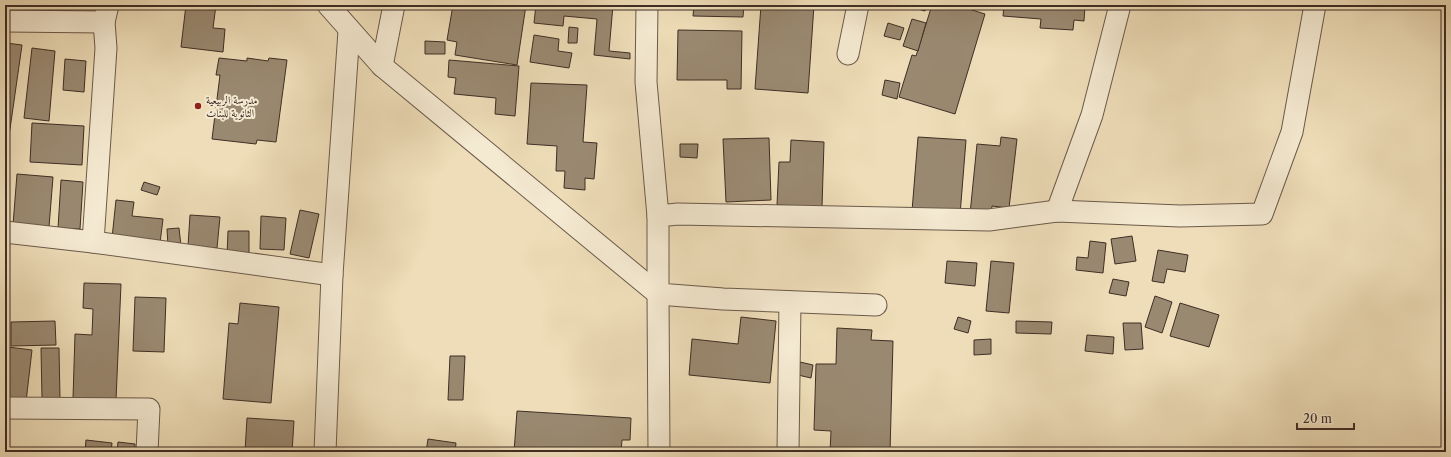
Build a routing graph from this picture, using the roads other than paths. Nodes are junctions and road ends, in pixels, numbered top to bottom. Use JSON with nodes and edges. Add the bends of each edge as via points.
{"nodes":[{"id":1,"x":394,"y":5,"type":"edge"},
{"id":2,"x":647,"y":5,"type":"edge"},
{"id":3,"x":858,"y":5,"type":"edge"},
{"id":4,"x":1120,"y":5,"type":"edge"},
{"id":5,"x":1316,"y":5,"type":"edge"},
{"id":6,"x":106,"y":14,"type":"edge"},
{"id":7,"x":340,"y":15,"type":"edge"},
{"id":8,"x":5,"y":21,"type":"edge"},
{"id":9,"x":848,"y":54,"type":"dead end"},
{"id":10,"x":382,"y":66,"type":"junction"},
{"id":11,"x":1057,"y":211,"type":"junction"},
{"id":12,"x":658,"y":216,"type":"junction"},
{"id":13,"x":5,"y":232,"type":"edge"},
{"id":14,"x":93,"y":242,"type":"junction"},
{"id":15,"x":332,"y":275,"type":"junction"},
{"id":16,"x":658,"y":294,"type":"junction"},
{"id":17,"x":790,"y":302,"type":"junction"},
{"id":18,"x":876,"y":305,"type":"dead end"},
{"id":19,"x":5,"y":408,"type":"edge"},
{"id":20,"x":147,"y":452,"type":"edge"},
{"id":21,"x":325,"y":452,"type":"edge"},
{"id":22,"x":659,"y":452,"type":"edge"},
{"id":23,"x":788,"y":452,"type":"edge"}],
"edges":[{"from":1,"to":10,"type":"street"},
{"from":2,"to":12,"type":"street","via":[[646,82]]},
{"from":3,"to":9,"type":"street"},
{"from":4,"to":11,"type":"street","via":[[1092,115]]},
{"from":5,"to":11,"type":"street","via":[[1292,132],[1262,214],[1180,216]]},
{"from":6,"to":8,"type":"street"},
{"from":6,"to":14,"type":"street"},
{"from":7,"to":10,"type":"street"},
{"from":7,"to":15,"type":"street"},
{"from":10,"to":16,"type":"street"},
{"from":11,"to":12,"type":"street","via":[[989,220],[678,214]]},
{"from":12,"to":16,"type":"street"},
{"from":13,"to":14,"type":"street"},
{"from":14,"to":15,"type":"street"},
{"from":15,"to":21,"type":"street"},
{"from":16,"to":17,"type":"street"},
{"from":16,"to":22,"type":"street"},
{"from":17,"to":18,"type":"street"},
{"from":17,"to":23,"type":"street"},
{"from":19,"to":20,"type":"street","via":[[149,409]]}]}
